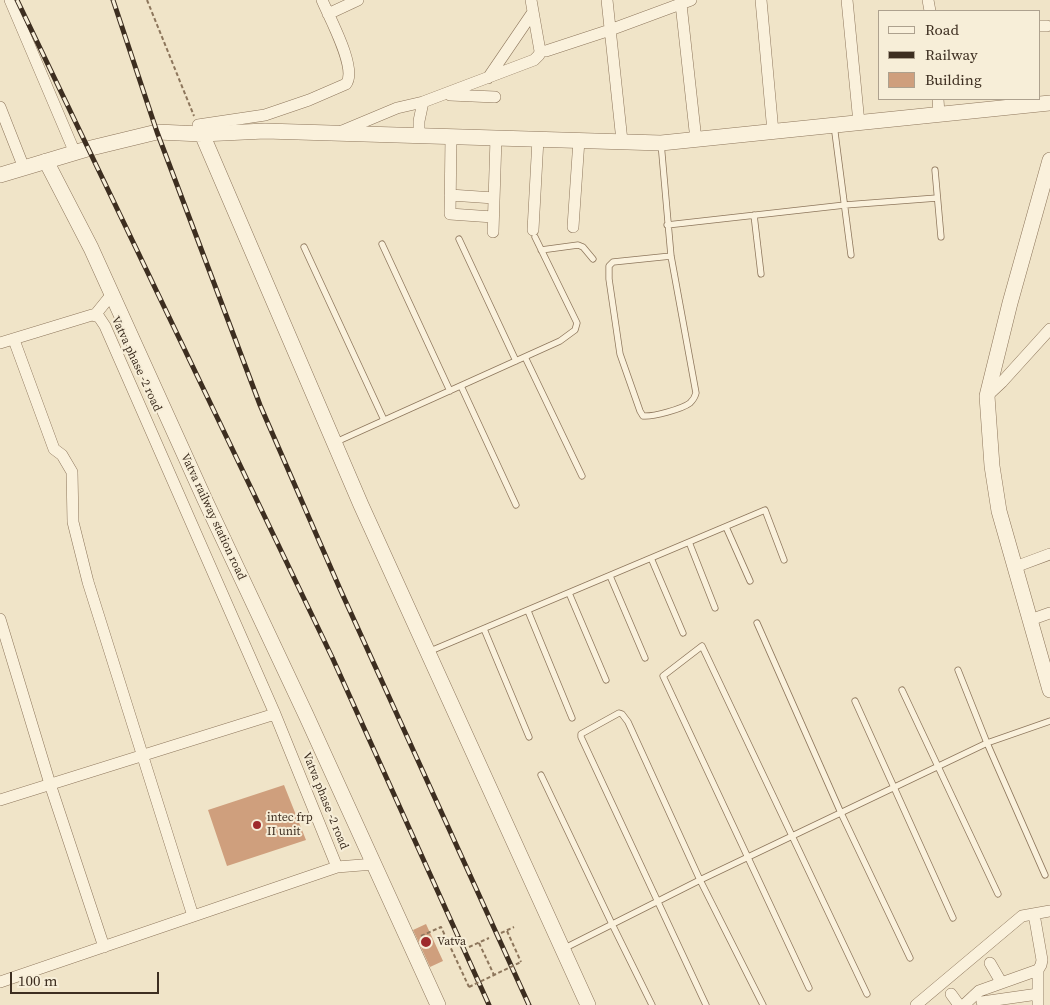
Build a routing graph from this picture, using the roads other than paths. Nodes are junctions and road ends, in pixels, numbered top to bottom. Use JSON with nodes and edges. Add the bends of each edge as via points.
{"nodes":[{"id":1,"x":10,"y":0,"type":"edge"},
{"id":2,"x":322,"y":0,"type":"edge"},
{"id":3,"x":358,"y":0,"type":"edge"},
{"id":4,"x":531,"y":0,"type":"edge"},
{"id":5,"x":608,"y":0,"type":"edge"},
{"id":6,"x":761,"y":0,"type":"edge"},
{"id":7,"x":847,"y":0,"type":"edge"},
{"id":8,"x":686,"y":2,"type":"edge"},
{"id":9,"x":533,"y":12,"type":"junction"},
{"id":10,"x":328,"y":14,"type":"junction"},
{"id":11,"x":610,"y":30,"type":"junction"},
{"id":12,"x":546,"y":51,"type":"dead end"},
{"id":13,"x":488,"y":78,"type":"junction"},
{"id":14,"x":444,"y":94,"type":"junction"},
{"id":15,"x":496,"y":97,"type":"dead end"},
{"id":16,"x":938,"y":100,"type":"edge"},
{"id":17,"x":424,"y":102,"type":"junction"},
{"id":18,"x":1050,"y":102,"type":"edge"},
{"id":19,"x":0,"y":107,"type":"edge"},
{"id":20,"x":939,"y":114,"type":"junction"},
{"id":21,"x":859,"y":122,"type":"junction"},
{"id":22,"x":834,"y":125,"type":"junction"},
{"id":23,"x":200,"y":129,"type":"junction"},
{"id":24,"x":773,"y":132,"type":"junction"},
{"id":25,"x":337,"y":133,"type":"junction"},
{"id":26,"x":419,"y":136,"type":"junction"},
{"id":27,"x":452,"y":137,"type":"junction"},
{"id":28,"x":496,"y":138,"type":"junction"},
{"id":29,"x":538,"y":139,"type":"junction"},
{"id":30,"x":579,"y":140,"type":"junction"},
{"id":31,"x":696,"y":140,"type":"junction"},
{"id":32,"x":622,"y":141,"type":"junction"},
{"id":33,"x":660,"y":143,"type":"junction"},
{"id":34,"x":75,"y":152,"type":"junction"},
{"id":35,"x":1050,"y":160,"type":"edge"},
{"id":36,"x":46,"y":161,"type":"junction"},
{"id":37,"x":24,"y":168,"type":"junction"},
{"id":38,"x":934,"y":170,"type":"dead end"},
{"id":39,"x":0,"y":175,"type":"edge"},
{"id":40,"x":450,"y":196,"type":"junction"},
{"id":41,"x":494,"y":198,"type":"junction"},
{"id":42,"x":937,"y":198,"type":"junction"},
{"id":43,"x":845,"y":205,"type":"junction"},
{"id":44,"x":754,"y":215,"type":"junction"},
{"id":45,"x":493,"y":218,"type":"junction"},
{"id":46,"x":668,"y":225,"type":"junction"},
{"id":47,"x":573,"y":227,"type":"dead end"},
{"id":48,"x":492,"y":232,"type":"dead end"},
{"id":49,"x":534,"y":233,"type":"joint"},
{"id":50,"x":941,"y":237,"type":"dead end"},
{"id":51,"x":459,"y":239,"type":"dead end"},
{"id":52,"x":382,"y":244,"type":"dead end"},
{"id":53,"x":304,"y":247,"type":"dead end"},
{"id":54,"x":541,"y":250,"type":"junction"},
{"id":55,"x":852,"y":255,"type":"dead end"},
{"id":56,"x":670,"y":256,"type":"junction"},
{"id":57,"x":593,"y":259,"type":"dead end"},
{"id":58,"x":761,"y":274,"type":"dead end"},
{"id":59,"x":112,"y":294,"type":"junction"},
{"id":60,"x":95,"y":315,"type":"junction"},
{"id":61,"x":1050,"y":329,"type":"edge"},
{"id":62,"x":14,"y":340,"type":"junction"},
{"id":63,"x":0,"y":343,"type":"edge"},
{"id":64,"x":525,"y":357,"type":"junction"},
{"id":65,"x":516,"y":361,"type":"junction"},
{"id":66,"x":461,"y":386,"type":"junction"},
{"id":67,"x":450,"y":391,"type":"junction"},
{"id":68,"x":987,"y":396,"type":"junction"},
{"id":69,"x":384,"y":420,"type":"junction"},
{"id":70,"x":335,"y":442,"type":"junction"},
{"id":71,"x":582,"y":476,"type":"dead end"},
{"id":72,"x":516,"y":505,"type":"dead end"},
{"id":73,"x":726,"y":527,"type":"junction"},
{"id":74,"x":689,"y":542,"type":"junction"},
{"id":75,"x":1050,"y":554,"type":"edge"},
{"id":76,"x":652,"y":558,"type":"junction"},
{"id":77,"x":784,"y":560,"type":"dead end"},
{"id":78,"x":1015,"y":567,"type":"junction"},
{"id":79,"x":610,"y":576,"type":"junction"},
{"id":80,"x":750,"y":581,"type":"dead end"},
{"id":81,"x":569,"y":593,"type":"junction"},
{"id":82,"x":715,"y":608,"type":"dead end"},
{"id":83,"x":528,"y":610,"type":"junction"},
{"id":84,"x":1050,"y":612,"type":"edge"},
{"id":85,"x":0,"y":619,"type":"edge"},
{"id":86,"x":1030,"y":620,"type":"junction"},
{"id":87,"x":757,"y":623,"type":"dead end"},
{"id":88,"x":484,"y":629,"type":"junction"},
{"id":89,"x":683,"y":633,"type":"dead end"},
{"id":90,"x":428,"y":652,"type":"junction"},
{"id":91,"x":645,"y":658,"type":"dead end"},
{"id":92,"x":958,"y":670,"type":"dead end"},
{"id":93,"x":606,"y":680,"type":"dead end"},
{"id":94,"x":902,"y":690,"type":"dead end"},
{"id":95,"x":1050,"y":690,"type":"edge"},
{"id":96,"x":855,"y":701,"type":"dead end"},
{"id":97,"x":275,"y":714,"type":"junction"},
{"id":98,"x":572,"y":718,"type":"dead end"},
{"id":99,"x":1050,"y":721,"type":"edge"},
{"id":100,"x":529,"y":737,"type":"dead end"},
{"id":101,"x":987,"y":743,"type":"junction"},
{"id":102,"x":142,"y":756,"type":"junction"},
{"id":103,"x":938,"y":766,"type":"junction"},
{"id":104,"x":541,"y":775,"type":"dead end"},
{"id":105,"x":50,"y":784,"type":"junction"},
{"id":106,"x":893,"y":788,"type":"junction"},
{"id":107,"x":0,"y":800,"type":"edge"},
{"id":108,"x":841,"y":813,"type":"junction"},
{"id":109,"x":792,"y":837,"type":"junction"},
{"id":110,"x":748,"y":858,"type":"junction"},
{"id":111,"x":337,"y":867,"type":"junction"},
{"id":112,"x":376,"y":869,"type":"junction"},
{"id":113,"x":1045,"y":875,"type":"dead end"},
{"id":114,"x":700,"y":880,"type":"junction"},
{"id":115,"x":998,"y":894,"type":"dead end"},
{"id":116,"x":658,"y":901,"type":"junction"},
{"id":117,"x":1050,"y":911,"type":"edge"},
{"id":118,"x":1034,"y":914,"type":"junction"},
{"id":119,"x":193,"y":916,"type":"junction"},
{"id":120,"x":954,"y":918,"type":"dead end"},
{"id":121,"x":612,"y":924,"type":"junction"},
{"id":122,"x":104,"y":947,"type":"junction"},
{"id":123,"x":563,"y":949,"type":"junction"},
{"id":124,"x":910,"y":958,"type":"dead end"},
{"id":125,"x":990,"y":962,"type":"dead end"},
{"id":126,"x":1038,"y":970,"type":"junction"},
{"id":127,"x":0,"y":982,"type":"edge"},
{"id":128,"x":1001,"y":982,"type":"junction"},
{"id":129,"x":809,"y":988,"type":"dead end"},
{"id":130,"x":867,"y":994,"type":"dead end"},
{"id":131,"x":951,"y":994,"type":"dead end"},
{"id":132,"x":981,"y":999,"type":"edge"},
{"id":133,"x":1038,"y":1000,"type":"edge"},
{"id":134,"x":438,"y":1005,"type":"edge"},
{"id":135,"x":588,"y":1005,"type":"edge"},
{"id":136,"x":652,"y":1005,"type":"edge"},
{"id":137,"x":706,"y":1005,"type":"edge"},
{"id":138,"x":763,"y":1005,"type":"edge"},
{"id":139,"x":916,"y":1005,"type":"edge"},
{"id":140,"x":959,"y":1005,"type":"edge"},
{"id":141,"x":964,"y":1005,"type":"edge"}],
"edges":[{"from":1,"to":34,"type":"street"},
{"from":2,"to":10,"type":"street"},
{"from":3,"to":10,"type":"street"},
{"from":4,"to":9,"type":"street"},
{"from":5,"to":11,"type":"street"},
{"from":6,"to":24,"type":"street"},
{"from":7,"to":21,"type":"street"},
{"from":8,"to":11,"type":"street"},
{"from":8,"to":31,"type":"street"},
{"from":9,"to":13,"type":"street"},
{"from":9,"to":13,"type":"street","via":[[539,55]]},
{"from":10,"to":23,"type":"street","via":[[347,59],[349,76],[346,84],[265,116]]},
{"from":11,"to":12,"type":"street"},
{"from":11,"to":32,"type":"street"},
{"from":13,"to":14,"type":"street"},
{"from":14,"to":15,"type":"street"},
{"from":14,"to":17,"type":"street"},
{"from":16,"to":20,"type":"street"},
{"from":17,"to":25,"type":"street","via":[[397,108]]},
{"from":17,"to":26,"type":"street"},
{"from":18,"to":20,"type":"street"},
{"from":19,"to":37,"type":"street"},
{"from":20,"to":21,"type":"street"},
{"from":21,"to":22,"type":"street"},
{"from":22,"to":24,"type":"street"},
{"from":22,"to":43,"type":"lane"},
{"from":23,"to":25,"type":"street"},
{"from":23,"to":34,"type":"street","via":[[157,132]]},
{"from":23,"to":70,"type":"street"},
{"from":24,"to":31,"type":"street"},
{"from":25,"to":26,"type":"street"},
{"from":26,"to":27,"type":"street"},
{"from":27,"to":28,"type":"street"},
{"from":27,"to":40,"type":"street"},
{"from":28,"to":29,"type":"street"},
{"from":28,"to":41,"type":"street"},
{"from":29,"to":30,"type":"street"},
{"from":29,"to":49,"type":"street"},
{"from":30,"to":32,"type":"street"},
{"from":30,"to":47,"type":"street"},
{"from":31,"to":33,"type":"street"},
{"from":32,"to":33,"type":"street"},
{"from":33,"to":46,"type":"lane"},
{"from":34,"to":36,"type":"street"},
{"from":35,"to":68,"type":"street"},
{"from":36,"to":37,"type":"street"},
{"from":36,"to":59,"type":"street","name":"Vatva railway station road"},
{"from":37,"to":39,"type":"street"},
{"from":38,"to":42,"type":"lane"},
{"from":40,"to":41,"type":"street"},
{"from":40,"to":45,"type":"street","via":[[452,215]]},
{"from":41,"to":45,"type":"street"},
{"from":42,"to":43,"type":"lane"},
{"from":42,"to":50,"type":"lane"},
{"from":43,"to":44,"type":"lane"},
{"from":43,"to":55,"type":"lane"},
{"from":44,"to":46,"type":"lane"},
{"from":44,"to":58,"type":"lane"},
{"from":45,"to":48,"type":"street"},
{"from":46,"to":56,"type":"lane"},
{"from":49,"to":54,"type":"lane"},
{"from":51,"to":65,"type":"lane"},
{"from":52,"to":67,"type":"lane"},
{"from":53,"to":69,"type":"lane"},
{"from":54,"to":57,"type":"lane","via":[[578,245]]},
{"from":54,"to":64,"type":"lane","via":[[577,326],[560,341]]},
{"from":56,"to":56,"type":"lane","via":[[696,393],[689,404],[643,416],[620,354],[609,266],[613,262]]},
{"from":59,"to":60,"type":"street"},
{"from":59,"to":112,"type":"street","name":"Vatva railway station road"},
{"from":60,"to":62,"type":"street","name":"Vatva phase -2 road"},
{"from":60,"to":97,"type":"street","name":"Vatva phase -2 road","via":[[105,326]]},
{"from":61,"to":68,"type":"street"},
{"from":62,"to":63,"type":"street","name":"Vatva phase -2 road"},
{"from":62,"to":102,"type":"street","via":[[54,449],[62,455],[72,472],[74,522],[88,582]]},
{"from":64,"to":65,"type":"lane"},
{"from":64,"to":71,"type":"lane"},
{"from":65,"to":66,"type":"lane"},
{"from":66,"to":67,"type":"lane"},
{"from":66,"to":72,"type":"lane"},
{"from":67,"to":69,"type":"lane"},
{"from":68,"to":78,"type":"street","via":[[994,489]]},
{"from":69,"to":70,"type":"lane"},
{"from":70,"to":90,"type":"street"},
{"from":73,"to":74,"type":"lane"},
{"from":73,"to":77,"type":"lane","via":[[765,510]]},
{"from":73,"to":80,"type":"lane"},
{"from":74,"to":76,"type":"lane"},
{"from":74,"to":82,"type":"lane"},
{"from":75,"to":78,"type":"street"},
{"from":76,"to":79,"type":"lane"},
{"from":76,"to":89,"type":"lane"},
{"from":78,"to":86,"type":"street"},
{"from":79,"to":81,"type":"lane"},
{"from":79,"to":91,"type":"lane"},
{"from":81,"to":83,"type":"lane"},
{"from":81,"to":93,"type":"lane"},
{"from":83,"to":88,"type":"lane"},
{"from":83,"to":98,"type":"lane"},
{"from":84,"to":86,"type":"street"},
{"from":85,"to":105,"type":"street"},
{"from":86,"to":95,"type":"street"},
{"from":87,"to":108,"type":"lane"},
{"from":88,"to":90,"type":"lane"},
{"from":88,"to":100,"type":"lane"},
{"from":90,"to":123,"type":"street"},
{"from":92,"to":101,"type":"lane"},
{"from":94,"to":103,"type":"lane"},
{"from":96,"to":106,"type":"lane"},
{"from":97,"to":102,"type":"street"},
{"from":97,"to":111,"type":"street","name":"Vatva phase -2 road"},
{"from":99,"to":101,"type":"lane"},
{"from":101,"to":103,"type":"lane"},
{"from":101,"to":113,"type":"lane"},
{"from":102,"to":105,"type":"street"},
{"from":102,"to":119,"type":"street"},
{"from":103,"to":106,"type":"lane"},
{"from":103,"to":115,"type":"lane"},
{"from":104,"to":121,"type":"lane"},
{"from":105,"to":107,"type":"street"},
{"from":105,"to":122,"type":"street"},
{"from":106,"to":108,"type":"lane"},
{"from":106,"to":120,"type":"lane"},
{"from":108,"to":109,"type":"lane"},
{"from":108,"to":124,"type":"lane"},
{"from":109,"to":110,"type":"lane"},
{"from":109,"to":110,"type":"lane","via":[[702,646],[663,676]]},
{"from":109,"to":130,"type":"lane"},
{"from":110,"to":114,"type":"lane"},
{"from":110,"to":129,"type":"lane"},
{"from":111,"to":112,"type":"street"},
{"from":111,"to":119,"type":"street","name":"Vatva phase -2 road"},
{"from":112,"to":134,"type":"street","name":"Vatva railway station road"},
{"from":114,"to":116,"type":"lane"},
{"from":114,"to":116,"type":"lane","via":[[628,722],[619,713],[580,737]]},
{"from":114,"to":138,"type":"lane"},
{"from":116,"to":121,"type":"lane"},
{"from":116,"to":137,"type":"lane"},
{"from":117,"to":118,"type":"street"},
{"from":118,"to":126,"type":"street","via":[[1042,960]]},
{"from":118,"to":139,"type":"street","via":[[1022,916]]},
{"from":119,"to":122,"type":"street","name":"Vatva phase -2 road"},
{"from":121,"to":123,"type":"lane"},
{"from":121,"to":136,"type":"lane"},
{"from":122,"to":127,"type":"street","name":"Vatva phase -2 road"},
{"from":123,"to":135,"type":"street"},
{"from":125,"to":128,"type":"street"},
{"from":126,"to":128,"type":"street"},
{"from":126,"to":133,"type":"street"},
{"from":128,"to":132,"type":"street"},
{"from":131,"to":140,"type":"street"},
{"from":132,"to":133,"type":"street"},
{"from":132,"to":141,"type":"street"}]}
